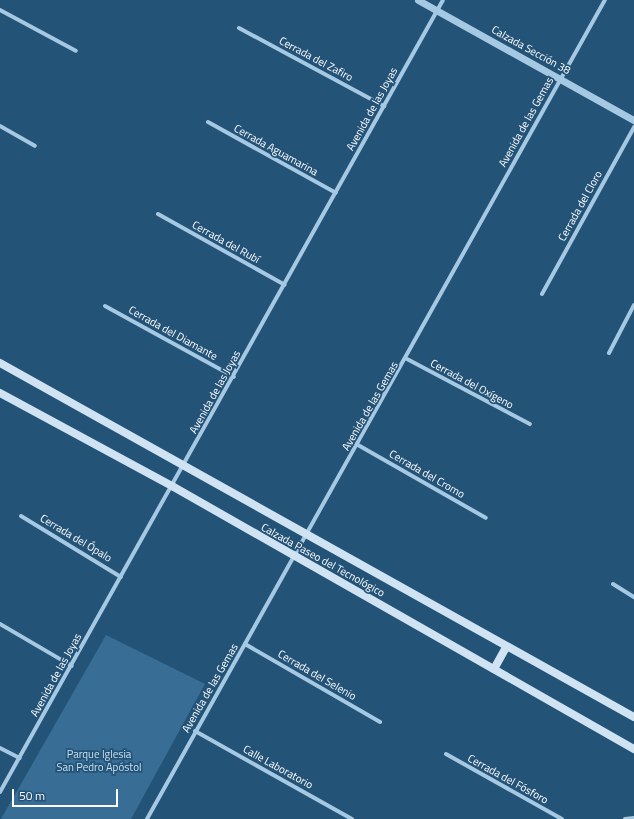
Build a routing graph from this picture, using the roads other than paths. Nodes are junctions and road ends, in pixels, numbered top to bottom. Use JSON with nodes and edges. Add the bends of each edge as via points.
{"nodes":[{"id":1,"x":418,"y":0,"type":"edge"},
{"id":2,"x":443,"y":0,"type":"edge"},
{"id":3,"x":604,"y":0,"type":"edge"},
{"id":4,"x":0,"y":10,"type":"edge"},
{"id":5,"x":438,"y":11,"type":"junction"},
{"id":6,"x":239,"y":28,"type":"dead end"},
{"id":7,"x":76,"y":51,"type":"dead end"},
{"id":8,"x":561,"y":79,"type":"junction"},
{"id":9,"x":384,"y":106,"type":"junction"},
{"id":10,"x":634,"y":120,"type":"edge"},
{"id":11,"x":208,"y":122,"type":"dead end"},
{"id":12,"x":0,"y":126,"type":"edge"},
{"id":13,"x":634,"y":127,"type":"edge"},
{"id":14,"x":35,"y":146,"type":"dead end"},
{"id":15,"x":336,"y":193,"type":"junction"},
{"id":16,"x":158,"y":214,"type":"dead end"},
{"id":17,"x":285,"y":285,"type":"junction"},
{"id":18,"x":542,"y":294,"type":"dead end"},
{"id":19,"x":634,"y":305,"type":"edge"},
{"id":20,"x":105,"y":306,"type":"dead end"},
{"id":21,"x":608,"y":353,"type":"dead end"},
{"id":22,"x":407,"y":359,"type":"junction"},
{"id":23,"x":0,"y":363,"type":"edge"},
{"id":24,"x":234,"y":377,"type":"junction"},
{"id":25,"x":0,"y":393,"type":"edge"},
{"id":26,"x":530,"y":424,"type":"dead end"},
{"id":27,"x":358,"y":445,"type":"junction"},
{"id":28,"x":185,"y":464,"type":"junction"},
{"id":29,"x":172,"y":486,"type":"junction"},
{"id":30,"x":21,"y":516,"type":"dead end"},
{"id":31,"x":486,"y":518,"type":"dead end"},
{"id":32,"x":307,"y":533,"type":"junction"},
{"id":33,"x":294,"y":557,"type":"junction"},
{"id":34,"x":122,"y":577,"type":"junction"},
{"id":35,"x":613,"y":584,"type":"dead end"},
{"id":36,"x":634,"y":597,"type":"edge"},
{"id":37,"x":0,"y":624,"type":"edge"},
{"id":38,"x":245,"y":644,"type":"junction"},
{"id":39,"x":507,"y":646,"type":"junction"},
{"id":40,"x":72,"y":666,"type":"junction"},
{"id":41,"x":494,"y":669,"type":"junction"},
{"id":42,"x":634,"y":717,"type":"edge"},
{"id":43,"x":380,"y":722,"type":"dead end"},
{"id":44,"x":195,"y":730,"type":"junction"},
{"id":45,"x":0,"y":748,"type":"edge"},
{"id":46,"x":634,"y":748,"type":"edge"},
{"id":47,"x":446,"y":754,"type":"dead end"},
{"id":48,"x":20,"y":758,"type":"junction"},
{"id":49,"x":0,"y":792,"type":"edge"},
{"id":50,"x":634,"y":818,"type":"edge"},
{"id":51,"x":147,"y":819,"type":"edge"},
{"id":52,"x":352,"y":819,"type":"edge"},
{"id":53,"x":562,"y":819,"type":"edge"},
{"id":54,"x":625,"y":819,"type":"edge"}],
"edges":[{"from":1,"to":5,"type":"street","name":"Calzada Sección 38"},
{"from":2,"to":5,"type":"street","name":"Avenida de las Joyas"},
{"from":3,"to":8,"type":"street","name":"Avenida de las Gemas"},
{"from":4,"to":7,"type":"street"},
{"from":5,"to":8,"type":"street","name":"Calzada Sección 38"},
{"from":5,"to":9,"type":"street","name":"Avenida de las Joyas"},
{"from":6,"to":9,"type":"street","name":"Cerrada del Zafiro"},
{"from":8,"to":10,"type":"street","name":"Calzada Sección 38"},
{"from":8,"to":22,"type":"street","name":"Avenida de las Gemas"},
{"from":9,"to":15,"type":"street","name":"Avenida de las Joyas"},
{"from":11,"to":15,"type":"street","name":"Cerrada Aguamarina"},
{"from":12,"to":14,"type":"street"},
{"from":13,"to":18,"type":"street","name":"Cerrada del Cloro"},
{"from":15,"to":17,"type":"street","name":"Avenida de las Joyas"},
{"from":16,"to":17,"type":"street","name":"Cerrada del Rubí"},
{"from":17,"to":24,"type":"street","name":"Avenida de las Joyas"},
{"from":19,"to":21,"type":"street"},
{"from":20,"to":24,"type":"street","name":"Cerrada del Diamante"},
{"from":22,"to":26,"type":"street","name":"Cerrada del Oxígeno"},
{"from":22,"to":27,"type":"street","name":"Avenida de las Gemas"},
{"from":23,"to":28,"type":"main road","name":"Calzada Paseo del Tecnológico"},
{"from":24,"to":28,"type":"street","name":"Avenida de las Joyas"},
{"from":25,"to":29,"type":"main road","name":"Calzada Paseo del Tecnológico"},
{"from":27,"to":31,"type":"street","name":"Cerrada del Cromo"},
{"from":27,"to":32,"type":"street","name":"Avenida de las Gemas"},
{"from":28,"to":29,"type":"street","name":"Avenida de las Joyas"},
{"from":28,"to":32,"type":"main road","name":"Calzada Paseo del Tecnológico"},
{"from":29,"to":33,"type":"main road","name":"Calzada Paseo del Tecnológico"},
{"from":29,"to":34,"type":"street","name":"Avenida de las Joyas"},
{"from":30,"to":34,"type":"street","name":"Cerrada del Ópalo"},
{"from":32,"to":33,"type":"street","name":"Avenida de las Gemas"},
{"from":32,"to":39,"type":"main road","name":"Calzada Paseo del Tecnológico"},
{"from":33,"to":38,"type":"street","name":"Avenida de las Gemas"},
{"from":33,"to":41,"type":"main road","name":"Calzada Paseo del Tecnológico"},
{"from":34,"to":40,"type":"street","name":"Avenida de las Joyas"},
{"from":35,"to":36,"type":"street"},
{"from":37,"to":40,"type":"street"},
{"from":38,"to":43,"type":"street","name":"Cerrada del Selenio"},
{"from":38,"to":44,"type":"street","name":"Avenida de las Gemas"},
{"from":39,"to":41,"type":"main road"},
{"from":39,"to":42,"type":"main road","name":"Calzada Paseo del Tecnológico"},
{"from":40,"to":48,"type":"street","name":"Avenida de las Joyas"},
{"from":41,"to":46,"type":"main road","name":"Calzada Paseo del Tecnológico"},
{"from":44,"to":51,"type":"street","name":"Avenida de las Gemas"},
{"from":44,"to":52,"type":"street","name":"Calle Laboratorio"},
{"from":45,"to":48,"type":"street"},
{"from":47,"to":53,"type":"street","name":"Cerrada del Fósforo"},
{"from":48,"to":49,"type":"street","name":"Avenida de las Joyas"},
{"from":50,"to":54,"type":"street"}]}
